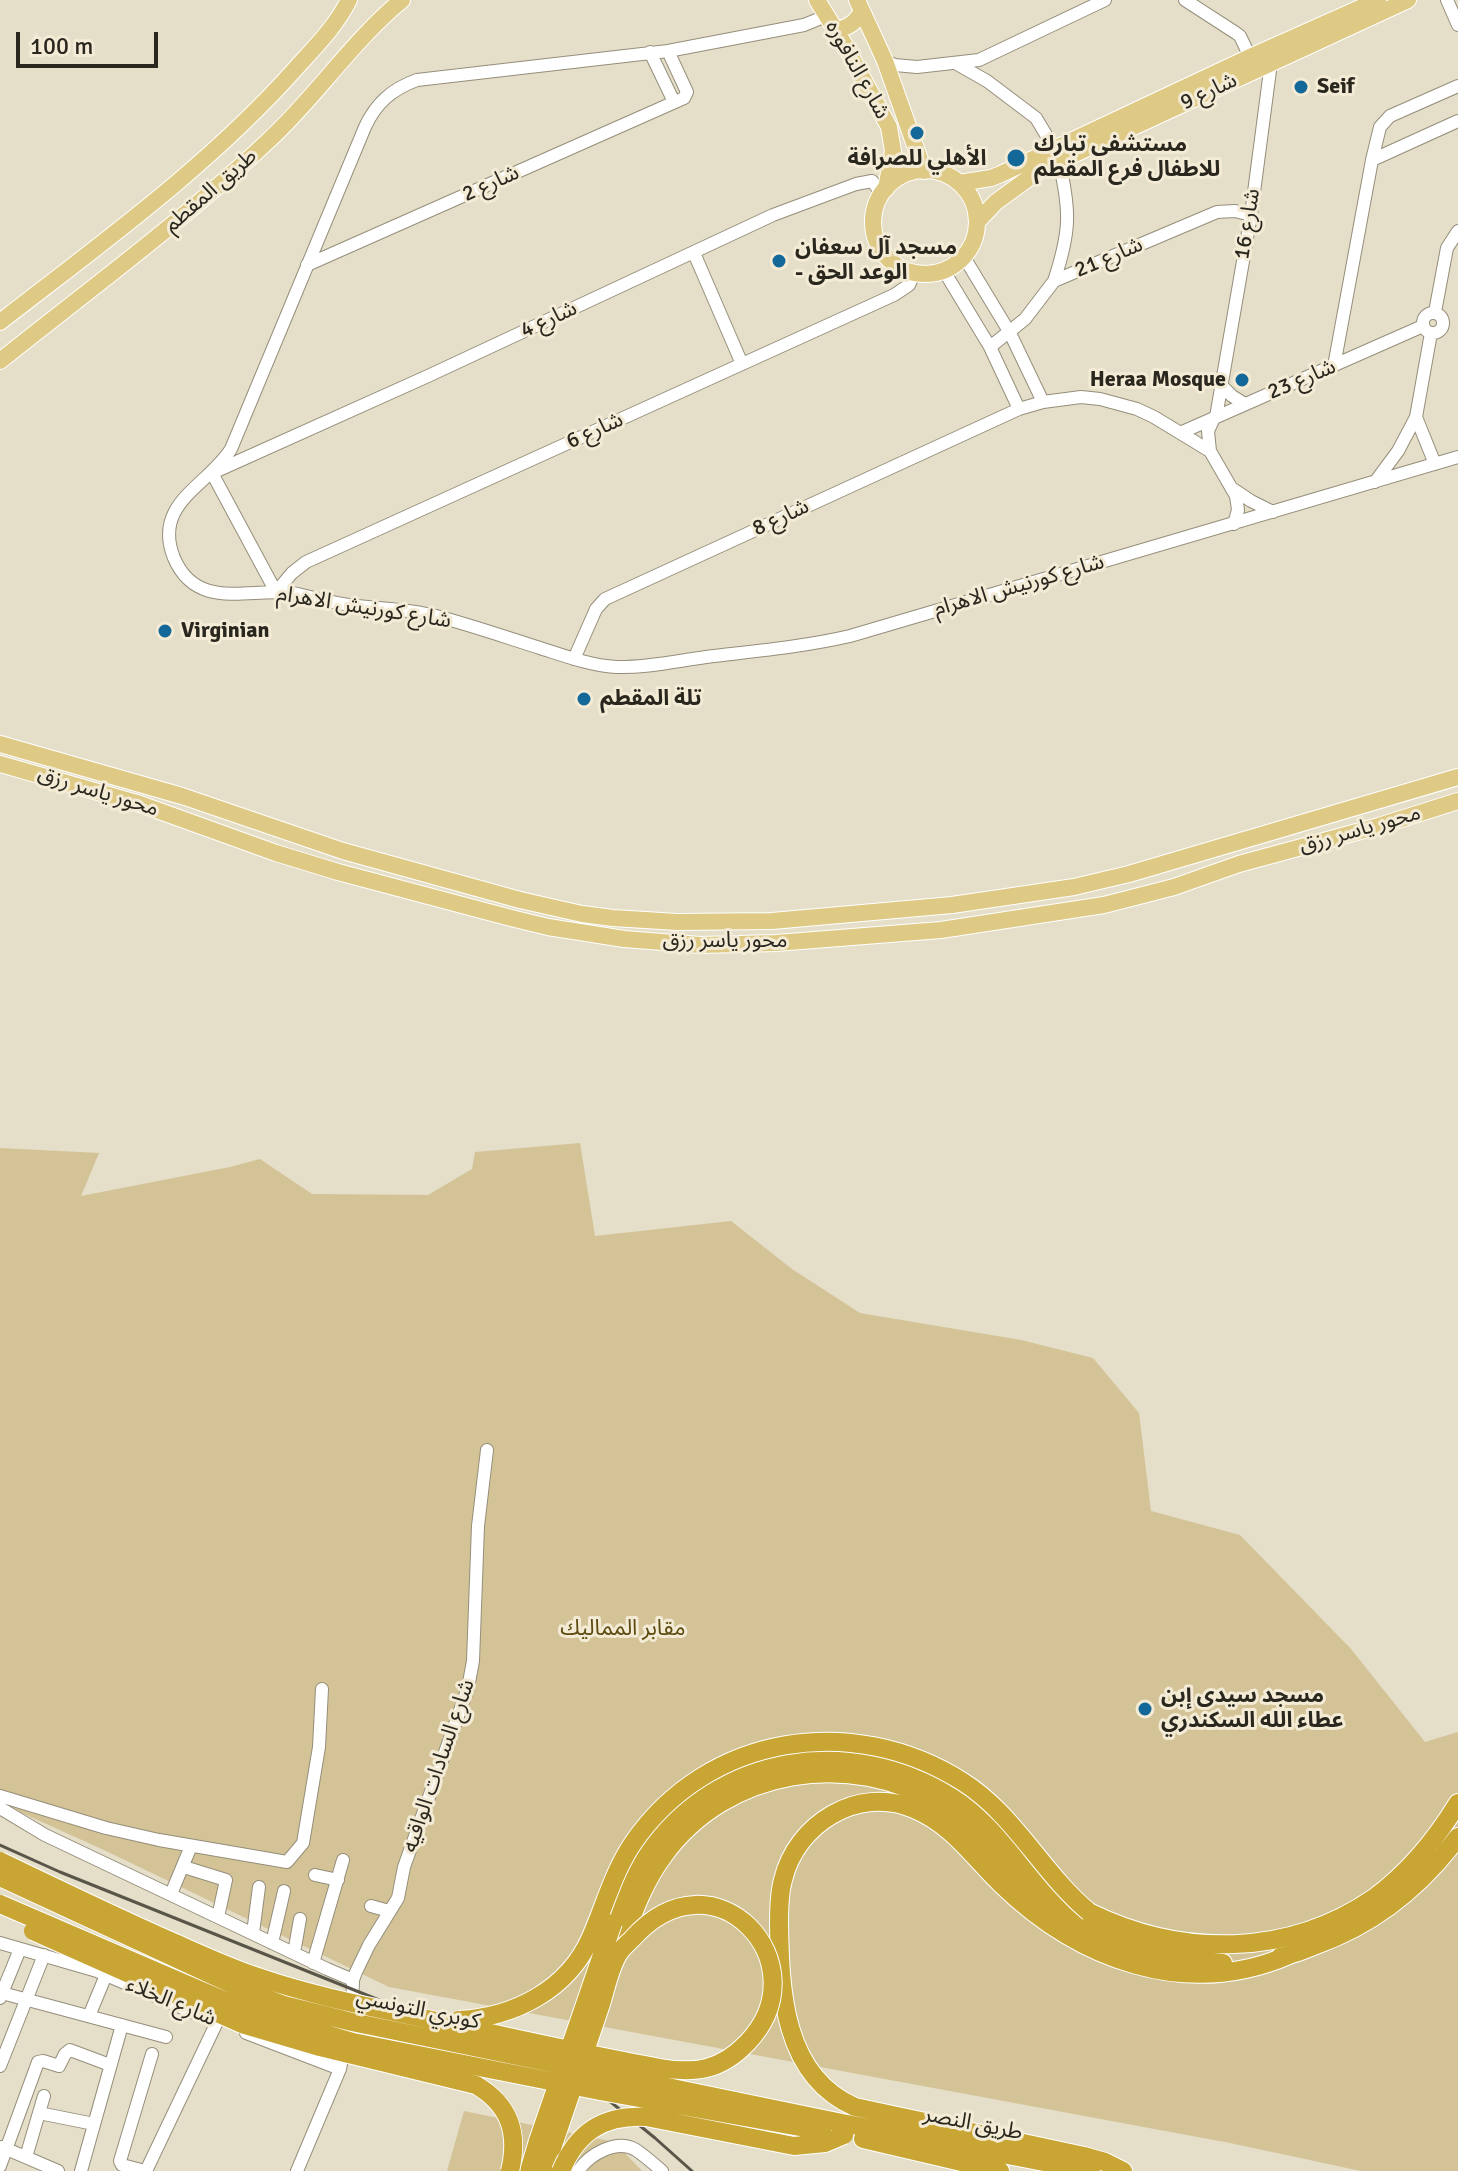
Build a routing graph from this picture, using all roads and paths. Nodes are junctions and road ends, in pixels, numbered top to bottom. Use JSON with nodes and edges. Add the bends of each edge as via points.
{"nodes":[{"id":1,"x":349,"y":0,"type":"edge"},
{"id":2,"x":402,"y":0,"type":"edge"},
{"id":3,"x":1105,"y":0,"type":"edge"},
{"id":4,"x":1185,"y":0,"type":"edge"},
{"id":5,"x":1378,"y":0,"type":"edge"},
{"id":6,"x":1408,"y":0,"type":"edge"},
{"id":7,"x":1447,"y":0,"type":"edge"},
{"id":8,"x":860,"y":5,"type":"edge"},
{"id":9,"x":824,"y":10,"type":"edge"},
{"id":10,"x":1458,"y":25,"type":"edge"},
{"id":11,"x":668,"y":51,"type":"junction"},
{"id":12,"x":650,"y":52,"type":"junction"},
{"id":13,"x":1250,"y":57,"type":"junction"},
{"id":14,"x":885,"y":61,"type":"junction"},
{"id":15,"x":1271,"y":63,"type":"junction"},
{"id":16,"x":957,"y":64,"type":"junction"},
{"id":17,"x":1458,"y":86,"type":"edge"},
{"id":18,"x":674,"y":102,"type":"junction"},
{"id":19,"x":1458,"y":121,"type":"edge"},
{"id":20,"x":1056,"y":155,"type":"junction"},
{"id":21,"x":1372,"y":160,"type":"junction"},
{"id":22,"x":924,"y":171,"type":"junction"},
{"id":23,"x":959,"y":183,"type":"junction"},
{"id":24,"x":884,"y":192,"type":"junction"},
{"id":25,"x":1251,"y":215,"type":"junction"},
{"id":26,"x":977,"y":222,"type":"junction"},
{"id":27,"x":1458,"y":231,"type":"edge"},
{"id":28,"x":694,"y":253,"type":"junction"},
{"id":29,"x":964,"y":257,"type":"junction"},
{"id":30,"x":307,"y":265,"type":"junction"},
{"id":31,"x":944,"y":271,"type":"junction"},
{"id":32,"x":914,"y":273,"type":"junction"},
{"id":33,"x":1054,"y":281,"type":"junction"},
{"id":34,"x":1439,"y":316,"type":"junction"},
{"id":35,"x":1458,"y":316,"type":"edge"},
{"id":36,"x":0,"y":322,"type":"edge"},
{"id":37,"x":1427,"y":330,"type":"junction"},
{"id":38,"x":1010,"y":333,"type":"junction"},
{"id":39,"x":990,"y":347,"type":"junction"},
{"id":40,"x":0,"y":361,"type":"edge"},
{"id":41,"x":742,"y":364,"type":"junction"},
{"id":42,"x":1334,"y":366,"type":"junction"},
{"id":43,"x":1221,"y":385,"type":"junction"},
{"id":44,"x":1043,"y":402,"type":"junction"},
{"id":45,"x":1245,"y":404,"type":"junction"},
{"id":46,"x":1019,"y":409,"type":"junction"},
{"id":47,"x":1215,"y":417,"type":"junction"},
{"id":48,"x":1416,"y":417,"type":"junction"},
{"id":49,"x":1180,"y":433,"type":"junction"},
{"id":50,"x":1210,"y":451,"type":"junction"},
{"id":51,"x":1458,"y":457,"type":"edge"},
{"id":52,"x":1435,"y":464,"type":"junction"},
{"id":53,"x":212,"y":473,"type":"junction"},
{"id":54,"x":1375,"y":482,"type":"junction"},
{"id":55,"x":1233,"y":489,"type":"junction"},
{"id":56,"x":1273,"y":512,"type":"junction"},
{"id":57,"x":1234,"y":524,"type":"junction"},
{"id":58,"x":276,"y":592,"type":"junction"},
{"id":59,"x":574,"y":659,"type":"junction"},
{"id":60,"x":0,"y":744,"type":"edge"},
{"id":61,"x":0,"y":764,"type":"edge"},
{"id":62,"x":1458,"y":777,"type":"edge"},
{"id":63,"x":1458,"y":801,"type":"edge"},
{"id":64,"x":487,"y":1450,"type":"dead end"},
{"id":65,"x":322,"y":1689,"type":"dead end"},
{"id":66,"x":0,"y":1796,"type":"edge"},
{"id":67,"x":1458,"y":1803,"type":"edge"},
{"id":68,"x":0,"y":1808,"type":"edge"},
{"id":69,"x":1458,"y":1837,"type":"edge"},
{"id":70,"x":191,"y":1846,"type":"junction"},
{"id":71,"x":1437,"y":1850,"type":"junction"},
{"id":72,"x":343,"y":1860,"type":"dead end"},
{"id":73,"x":0,"y":1861,"type":"edge"},
{"id":74,"x":184,"y":1867,"type":"junction"},
{"id":75,"x":315,"y":1875,"type":"dead end"},
{"id":76,"x":0,"y":1877,"type":"edge"},
{"id":77,"x":337,"y":1882,"type":"junction"},
{"id":78,"x":259,"y":1887,"type":"dead end"},
{"id":79,"x":350,"y":1889,"type":"dead end"},
{"id":80,"x":284,"y":1891,"type":"dead end"},
{"id":81,"x":171,"y":1894,"type":"junction"},
{"id":82,"x":0,"y":1904,"type":"edge"},
{"id":83,"x":371,"y":1906,"type":"dead end"},
{"id":84,"x":0,"y":1910,"type":"edge"},
{"id":85,"x":389,"y":1911,"type":"junction"},
{"id":86,"x":1089,"y":1912,"type":"junction"},
{"id":87,"x":218,"y":1917,"type":"junction"},
{"id":88,"x":300,"y":1919,"type":"dead end"},
{"id":89,"x":253,"y":1933,"type":"junction"},
{"id":90,"x":0,"y":1943,"type":"edge"},
{"id":91,"x":272,"y":1943,"type":"junction"},
{"id":92,"x":20,"y":1949,"type":"junction"},
{"id":93,"x":294,"y":1953,"type":"junction"},
{"id":94,"x":618,"y":1954,"type":"junction"},
{"id":95,"x":44,"y":1955,"type":"junction"},
{"id":96,"x":1289,"y":1955,"type":"junction"},
{"id":97,"x":313,"y":1963,"type":"junction"},
{"id":98,"x":106,"y":1975,"type":"junction"},
{"id":99,"x":353,"y":1980,"type":"junction"},
{"id":100,"x":1,"y":1995,"type":"edge"},
{"id":101,"x":26,"y":2000,"type":"junction"},
{"id":102,"x":89,"y":2016,"type":"junction"},
{"id":103,"x":428,"y":2019,"type":"junction"},
{"id":104,"x":217,"y":2022,"type":"junction"},
{"id":105,"x":122,"y":2025,"type":"junction"},
{"id":106,"x":166,"y":2037,"type":"dead end"},
{"id":107,"x":152,"y":2054,"type":"dead end"},
{"id":108,"x":1,"y":2063,"type":"edge"},
{"id":109,"x":110,"y":2065,"type":"junction"},
{"id":110,"x":340,"y":2069,"type":"junction"},
{"id":111,"x":44,"y":2096,"type":"dead end"},
{"id":112,"x":39,"y":2113,"type":"junction"},
{"id":113,"x":94,"y":2124,"type":"junction"},
{"id":114,"x":846,"y":2129,"type":"junction"},
{"id":115,"x":545,"y":2144,"type":"junction"},
{"id":116,"x":3,"y":2148,"type":"edge"},
{"id":117,"x":31,"y":2163,"type":"edge"},
{"id":118,"x":0,"y":2166,"type":"edge"},
{"id":119,"x":58,"y":2171,"type":"edge"},
{"id":120,"x":81,"y":2171,"type":"edge"},
{"id":121,"x":146,"y":2171,"type":"edge"},
{"id":122,"x":297,"y":2171,"type":"edge"},
{"id":123,"x":510,"y":2171,"type":"edge"},
{"id":124,"x":529,"y":2171,"type":"edge"},
{"id":125,"x":545,"y":2171,"type":"edge"},
{"id":126,"x":561,"y":2171,"type":"edge"},
{"id":127,"x":578,"y":2171,"type":"edge"},
{"id":128,"x":662,"y":2171,"type":"edge"},
{"id":129,"x":1000,"y":2171,"type":"edge"},
{"id":130,"x":1091,"y":2171,"type":"edge"},
{"id":131,"x":1123,"y":2171,"type":"edge"}],
"edges":[{"from":1,"to":36,"type":"main road","name":"طريق المقطم","via":[[280,86],[223,142]]},
{"from":2,"to":40,"type":"main road","name":"طريق المقطم","via":[[237,170]]},
{"from":3,"to":16,"type":"street","via":[[990,56]]},
{"from":4,"to":13,"type":"street","via":[[1240,36]]},
{"from":5,"to":13,"type":"main road","name":"شارع 9"},
{"from":6,"to":15,"type":"main road","name":"شارع 9"},
{"from":7,"to":10,"type":"street"},
{"from":8,"to":9,"type":"main road","via":[[849,26]]},
{"from":8,"to":14,"type":"main road","name":"شارع النافوره"},
{"from":9,"to":11,"type":"street","name":"شارع كورنيش الاهرام","via":[[804,25]]},
{"from":9,"to":24,"type":"main road","name":"شارع النافوره","via":[[889,127],[893,151]]},
{"from":11,"to":12,"type":"street","name":"شارع كورنيش الاهرام"},
{"from":11,"to":18,"type":"street","via":[[687,92]]},
{"from":12,"to":18,"type":"street"},
{"from":12,"to":30,"type":"street","name":"شارع كورنيش الاهرام","via":[[428,78],[394,90],[370,116]]},
{"from":13,"to":20,"type":"main road","name":"شارع 9"},
{"from":14,"to":16,"type":"street","via":[[906,67]]},
{"from":14,"to":22,"type":"main road","name":"شارع النافوره"},
{"from":15,"to":20,"type":"main road","name":"شارع 9"},
{"from":15,"to":25,"type":"street","name":"شارع 16"},
{"from":16,"to":20,"type":"street","via":[[1036,118]]},
{"from":17,"to":21,"type":"street","via":[[1390,116],[1380,127]]},
{"from":18,"to":30,"type":"street","name":"شارع 2"},
{"from":19,"to":21,"type":"street"},
{"from":20,"to":23,"type":"main road","name":"شارع 9","via":[[991,178]]},
{"from":20,"to":26,"type":"main road","name":"شارع 9"},
{"from":20,"to":33,"type":"street","via":[[1068,234]]},
{"from":21,"to":42,"type":"street"},
{"from":22,"to":23,"type":"main road"},
{"from":22,"to":24,"type":"main road","via":[[899,178]]},
{"from":23,"to":26,"type":"main road","via":[[971,197]]},
{"from":24,"to":28,"type":"street","name":"شارع 4","via":[[872,181],[856,184],[773,215]]},
{"from":24,"to":32,"type":"main road","via":[[873,223],[877,242],[895,265]]},
{"from":25,"to":33,"type":"street","name":"شارع 21","via":[[1217,212]]},
{"from":25,"to":43,"type":"street","name":"شارع 16"},
{"from":26,"to":29,"type":"main road"},
{"from":27,"to":34,"type":"street","via":[[1447,248]]},
{"from":28,"to":41,"type":"street"},
{"from":28,"to":53,"type":"street","name":"شارع 4"},
{"from":29,"to":31,"type":"main road"},
{"from":29,"to":38,"type":"street"},
{"from":30,"to":53,"type":"street","name":"شارع كورنيش الاهرام","via":[[231,449]]},
{"from":31,"to":32,"type":"main road"},
{"from":31,"to":39,"type":"street"},
{"from":32,"to":41,"type":"street","name":"شارع 6","via":[[909,285],[894,295]]},
{"from":33,"to":38,"type":"street","name":"شارع 21"},
{"from":34,"to":35,"type":"street"},
{"from":34,"to":37,"type":"street","via":[[1442,328]]},
{"from":37,"to":42,"type":"street","name":"شارع 23"},
{"from":37,"to":48,"type":"street"},
{"from":38,"to":39,"type":"street","name":"شارع 21"},
{"from":38,"to":44,"type":"street"},
{"from":39,"to":46,"type":"street"},
{"from":41,"to":58,"type":"street","name":"شارع 6","via":[[306,562]]},
{"from":42,"to":45,"type":"street","name":"شارع 23"},
{"from":43,"to":45,"type":"street"},
{"from":43,"to":47,"type":"street","name":"شارع 16"},
{"from":44,"to":46,"type":"street"},
{"from":44,"to":49,"type":"street","via":[[1100,399],[1137,409]]},
{"from":45,"to":47,"type":"street","name":"شارع 23"},
{"from":46,"to":59,"type":"street","name":"شارع 8","via":[[605,599]]},
{"from":47,"to":49,"type":"street","name":"شارع 23"},
{"from":47,"to":50,"type":"street","via":[[1208,431]]},
{"from":48,"to":52,"type":"street"},
{"from":48,"to":54,"type":"street"},
{"from":49,"to":50,"type":"street"},
{"from":50,"to":55,"type":"street"},
{"from":51,"to":52,"type":"street","name":"شارع كورنيش الاهرام"},
{"from":52,"to":54,"type":"street","name":"شارع كورنيش الاهرام"},
{"from":53,"to":58,"type":"street"},
{"from":53,"to":58,"type":"street","name":"شارع كورنيش الاهرام","via":[[188,492],[171,522],[171,545],[179,567],[194,584],[215,593]]},
{"from":54,"to":56,"type":"street","name":"شارع كورنيش الاهرام"},
{"from":55,"to":56,"type":"street"},
{"from":55,"to":57,"type":"street","via":[[1238,503]]},
{"from":56,"to":57,"type":"street","name":"شارع كورنيش الاهرام"},
{"from":57,"to":59,"type":"street","name":"شارع كورنيش الاهرام","via":[[803,646],[633,667]]},
{"from":58,"to":59,"type":"street","name":"شارع كورنيش الاهرام","via":[[433,615]]},
{"from":60,"to":62,"type":"main road","name":"محور ياسر رزق","via":[[520,900],[582,914],[677,922],[772,921],[952,905],[1074,887]]},
{"from":61,"to":63,"type":"main road","name":"محور ياسر رزق","via":[[140,804],[317,866],[511,918],[624,939],[700,945],[941,930],[1104,905]]},
{"from":64,"to":85,"type":"street","name":"شارع السادات الواقيه","via":[[468,1688]]},
{"from":65,"to":70,"type":"street","via":[[319,1747],[303,1843],[290,1860]]},
{"from":66,"to":70,"type":"street","via":[[106,1828]]},
{"from":67,"to":71,"type":"highway"},
{"from":68,"to":81,"type":"street"},
{"from":69,"to":71,"type":"highway"},
{"from":70,"to":74,"type":"street"},
{"from":71,"to":86,"type":"highway","via":[[1359,1907],[1275,1938],[1184,1943],[1137,1932]]},
{"from":71,"to":96,"type":"highway","via":[[1406,1895],[1375,1918]]},
{"from":72,"to":77,"type":"street"},
{"from":73,"to":103,"type":"highway","bridge":true,"via":[[255,1976]]},
{"from":74,"to":81,"type":"street"},
{"from":74,"to":87,"type":"street","via":[[226,1879]]},
{"from":75,"to":77,"type":"street"},
{"from":76,"to":114,"type":"highway","name":"كوبري التونسي","bridge":true,"via":[[284,2005]]},
{"from":77,"to":79,"type":"street"},
{"from":77,"to":97,"type":"street"},
{"from":78,"to":89,"type":"street"},
{"from":80,"to":91,"type":"street"},
{"from":81,"to":87,"type":"street"},
{"from":82,"to":114,"type":"highway","name":"كوبري التونسي","bridge":true,"via":[[246,2010],[353,2042],[600,2091]]},
{"from":83,"to":85,"type":"street"},
{"from":84,"to":123,"type":"highway","bridge":true,"via":[[39,1934],[242,2024],[476,2085],[489,2092],[507,2115],[514,2144]]},
{"from":85,"to":99,"type":"street","name":"شارع السادات الواقيه"},
{"from":86,"to":103,"type":"highway","bridge":true,"via":[[993,1805],[964,1782],[912,1756],[878,1747],[826,1741],[792,1744],[714,1770],[656,1815],[624,1858],[581,1955],[543,1994],[483,2018]]},
{"from":86,"to":115,"type":"highway","bridge":true,"via":[[1054,1893],[984,1819],[946,1790],[910,1772],[855,1759],[815,1757],[737,1777],[684,1811],[655,1841],[631,1879]]},
{"from":87,"to":89,"type":"street"},
{"from":88,"to":93,"type":"street"},
{"from":89,"to":91,"type":"street"},
{"from":90,"to":92,"type":"street","name":"شارع الخلاء"},
{"from":91,"to":93,"type":"street"},
{"from":92,"to":95,"type":"street","name":"شارع الخلاء"},
{"from":92,"to":100,"type":"street"},
{"from":93,"to":97,"type":"street"},
{"from":94,"to":96,"type":"highway","via":[[651,1873],[694,1822],[758,1784],[836,1773],[884,1780],[942,1805],[1046,1903],[1111,1940],[1143,1952],[1207,1961],[1250,1962]]},
{"from":94,"to":103,"type":"highway","bridge":true,"via":[[647,1923],[668,1910],[697,1904],[715,1907],[745,1923],[767,1952],[772,1969],[770,2005],[739,2051],[712,2067],[691,2071]]},
{"from":94,"to":115,"type":"highway","bridge":true},
{"from":95,"to":98,"type":"street","name":"شارع الخلاء"},
{"from":95,"to":101,"type":"street"},
{"from":96,"to":131,"type":"highway","via":[[1267,1965],[1188,1973],[1102,1954],[1041,1918],[945,1827],[903,1805],[849,1806],[818,1823],[801,1840],[782,1882],[782,1978],[793,2041],[822,2085],[855,2107],[1084,2156]]},
{"from":97,"to":99,"type":"street"},
{"from":98,"to":102,"type":"street"},
{"from":98,"to":104,"type":"street","name":"شارع الخلاء"},
{"from":99,"to":110,"type":"street","name":"شارع السادات الواقيه"},
{"from":100,"to":101,"type":"street","name":"شارع الخلاء"},
{"from":101,"to":102,"type":"street","name":"شارع الخلاء"},
{"from":101,"to":108,"type":"street"},
{"from":102,"to":105,"type":"street","name":"شارع الخلاء"},
{"from":104,"to":110,"type":"street","name":"شارع الخلاء"},
{"from":104,"to":121,"type":"street"},
{"from":105,"to":106,"type":"street","name":"شارع الخلاء"},
{"from":105,"to":109,"type":"street"},
{"from":107,"to":121,"type":"street","via":[[120,2161]]},
{"from":109,"to":113,"type":"street"},
{"from":109,"to":116,"type":"street","via":[[70,2050],[58,2066],[38,2062]]},
{"from":110,"to":122,"type":"street","name":"شارع السادات الواقيه"},
{"from":111,"to":112,"type":"street"},
{"from":112,"to":113,"type":"street"},
{"from":112,"to":117,"type":"street"},
{"from":113,"to":120,"type":"street"},
{"from":114,"to":126,"type":"highway","bridge":true,"via":[[825,2143],[794,2146],[630,2116],[588,2132]]},
{"from":114,"to":129,"type":"highway","name":"طريق النصر"},
{"from":114,"to":130,"type":"highway","name":"طريق النصر"},
{"from":115,"to":124,"type":"highway"},
{"from":115,"to":125,"type":"highway"},
{"from":116,"to":117,"type":"street"},
{"from":116,"to":118,"type":"street"},
{"from":117,"to":119,"type":"street"},
{"from":127,"to":128,"type":"street","via":[[600,2151],[616,2147],[633,2148]]}]}
